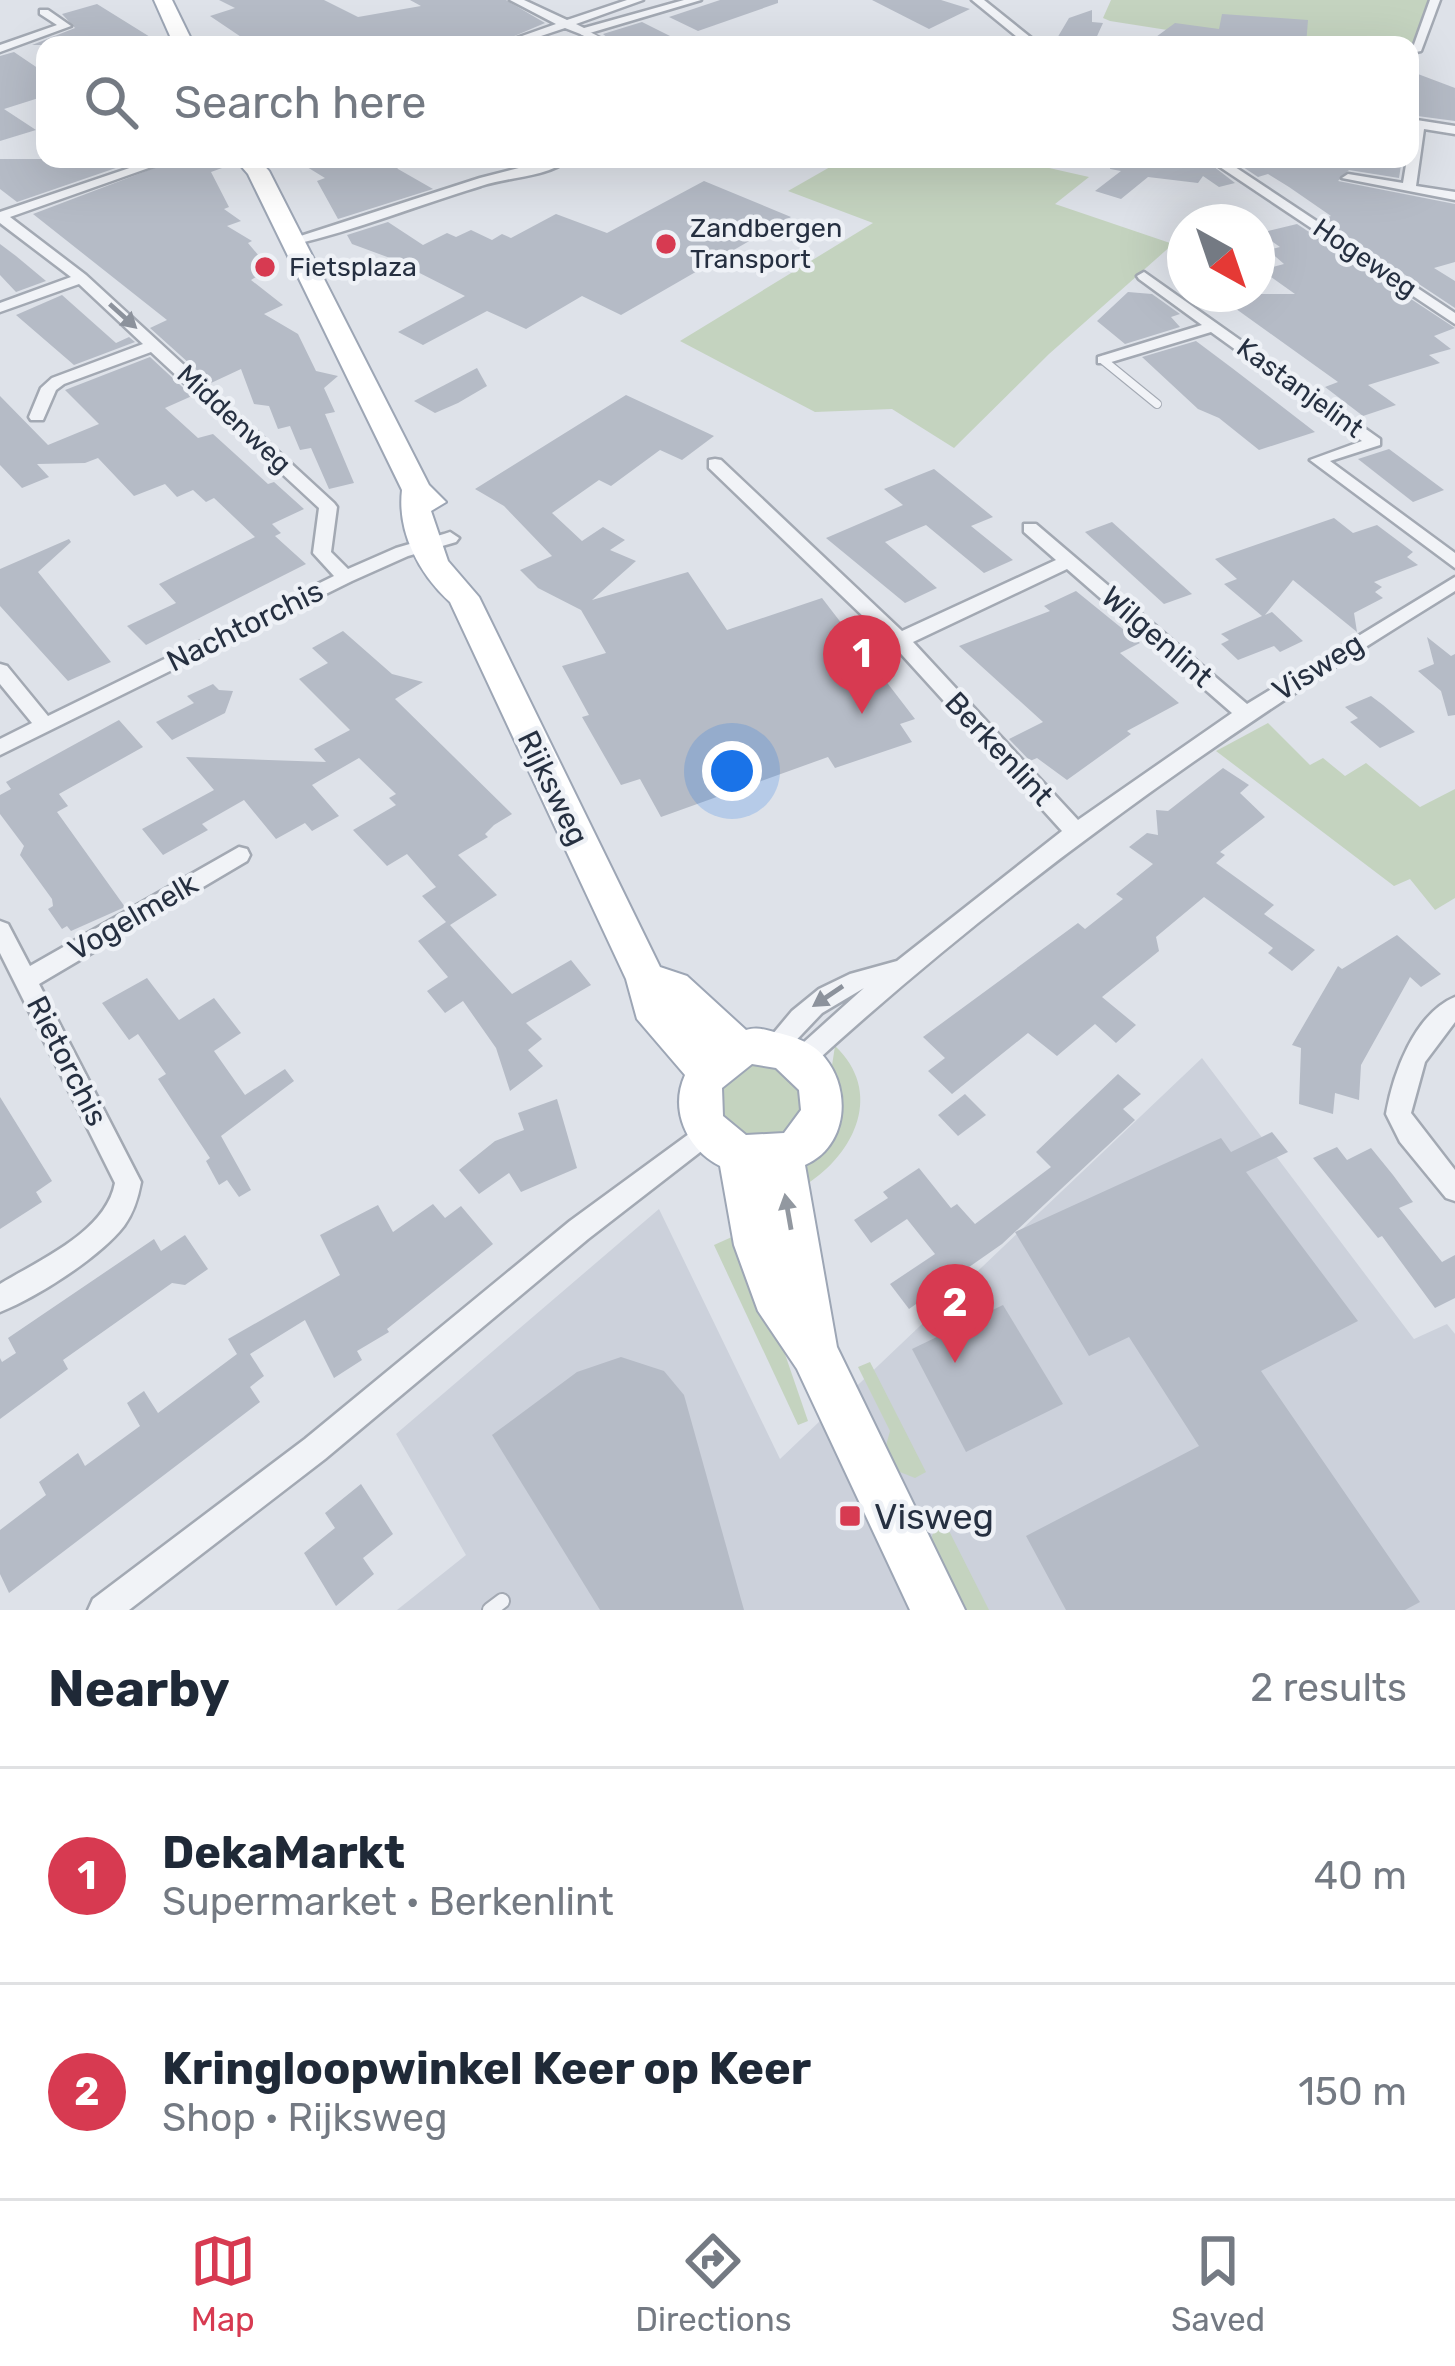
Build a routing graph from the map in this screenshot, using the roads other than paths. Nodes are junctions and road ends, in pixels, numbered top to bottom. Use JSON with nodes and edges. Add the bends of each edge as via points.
{"nodes":[{"id":1,"x":164,"y":0,"type":"edge"},
{"id":2,"x":514,"y":0,"type":"edge"},
{"id":3,"x":638,"y":0,"type":"edge"},
{"id":4,"x":696,"y":0,"type":"edge"},
{"id":5,"x":977,"y":0,"type":"edge"},
{"id":6,"x":1435,"y":0,"type":"edge"},
{"id":7,"x":44,"y":13,"type":"dead end"},
{"id":8,"x":566,"y":24,"type":"junction"},
{"id":9,"x":583,"y":32,"type":"junction"},
{"id":10,"x":36,"y":36,"type":"edge"},
{"id":11,"x":36,"y":36,"type":"edge"},
{"id":12,"x":180,"y":36,"type":"edge"},
{"id":13,"x":530,"y":36,"type":"edge"},
{"id":14,"x":591,"y":36,"type":"edge"},
{"id":15,"x":1023,"y":36,"type":"edge"},
{"id":16,"x":1419,"y":41,"type":"edge"},
{"id":17,"x":0,"y":49,"type":"edge"},
{"id":18,"x":1419,"y":125,"type":"edge"},
{"id":19,"x":1455,"y":130,"type":"edge"},
{"id":20,"x":141,"y":168,"type":"edge"},
{"id":21,"x":256,"y":168,"type":"edge"},
{"id":22,"x":542,"y":168,"type":"edge"},
{"id":23,"x":1227,"y":168,"type":"edge"},
{"id":24,"x":1411,"y":168,"type":"edge"},
{"id":25,"x":1348,"y":178,"type":"dead end"},
{"id":26,"x":1409,"y":188,"type":"junction"},
{"id":27,"x":1455,"y":196,"type":"edge"},
{"id":28,"x":0,"y":216,"type":"edge"},
{"id":29,"x":292,"y":241,"type":"junction"},
{"id":30,"x":1144,"y":276,"type":"dead end"},
{"id":31,"x":81,"y":278,"type":"junction"},
{"id":32,"x":0,"y":308,"type":"edge"},
{"id":33,"x":1455,"y":320,"type":"edge"},
{"id":34,"x":1214,"y":326,"type":"junction"},
{"id":35,"x":155,"y":345,"type":"junction"},
{"id":36,"x":1103,"y":360,"type":"joint"},
{"id":37,"x":1157,"y":404,"type":"dead end"},
{"id":38,"x":37,"y":417,"type":"dead end"},
{"id":39,"x":715,"y":464,"type":"dead end"},
{"id":40,"x":1030,"y":528,"type":"dead end"},
{"id":41,"x":439,"y":541,"type":"junction"},
{"id":42,"x":1069,"y":561,"type":"junction"},
{"id":43,"x":1455,"y":562,"type":"edge"},
{"id":44,"x":346,"y":577,"type":"junction"},
{"id":45,"x":1455,"y":583,"type":"edge"},
{"id":46,"x":900,"y":640,"type":"junction"},
{"id":47,"x":0,"y":671,"type":"edge"},
{"id":48,"x":1245,"y":712,"type":"junction"},
{"id":49,"x":45,"y":725,"type":"junction"},
{"id":50,"x":0,"y":748,"type":"edge"},
{"id":51,"x":1077,"y":833,"type":"junction"},
{"id":52,"x":239,"y":855,"type":"dead end"},
{"id":53,"x":0,"y":929,"type":"edge"},
{"id":54,"x":26,"y":980,"type":"junction"},
{"id":55,"x":1455,"y":1007,"type":"edge"},
{"id":56,"x":755,"y":1057,"type":"junction"},
{"id":57,"x":743,"y":1146,"type":"junction"},
{"id":58,"x":1455,"y":1189,"type":"edge"},
{"id":59,"x":0,"y":1299,"type":"edge"},
{"id":60,"x":104,"y":1610,"type":"edge"},
{"id":61,"x":938,"y":1610,"type":"edge"}],
"edges":[{"from":1,"to":12,"type":"main road"},
{"from":2,"to":8,"type":"street"},
{"from":3,"to":8,"type":"street"},
{"from":4,"to":9,"type":"street"},
{"from":5,"to":15,"type":"street"},
{"from":6,"to":16,"type":"street"},
{"from":7,"to":11,"type":"street","via":[[64,26]]},
{"from":8,"to":9,"type":"street"},
{"from":8,"to":13,"type":"street"},
{"from":9,"to":14,"type":"lane"},
{"from":10,"to":17,"type":"street"},
{"from":18,"to":19,"type":"street"},
{"from":20,"to":28,"type":"street"},
{"from":21,"to":29,"type":"main road","name":"Rijksweg"},
{"from":22,"to":29,"type":"street"},
{"from":23,"to":33,"type":"street","name":"Hogeweg"},
{"from":24,"to":26,"type":"street"},
{"from":25,"to":26,"type":"street"},
{"from":26,"to":27,"type":"street"},
{"from":28,"to":31,"type":"street","name":"Middenweg"},
{"from":29,"to":41,"type":"main road","name":"Rijksweg","via":[[417,490],[412,510]]},
{"from":30,"to":34,"type":"street","name":"Kastanjelint"},
{"from":31,"to":32,"type":"street"},
{"from":31,"to":35,"type":"street","name":"Middenweg","one_way":true},
{"from":34,"to":36,"type":"street","name":"Kastanjelint"},
{"from":34,"to":43,"type":"street","name":"Kastanjelint","via":[[1374,442],[1318,460]]},
{"from":35,"to":38,"type":"street","via":[[58,381]]},
{"from":35,"to":44,"type":"street","name":"Middenweg","via":[[328,507],[322,553]]},
{"from":36,"to":37,"type":"lane","name":"Kastanjelint"},
{"from":39,"to":46,"type":"street","name":"Berkenlint"},
{"from":40,"to":42,"type":"street","name":"Wilgenlint"},
{"from":41,"to":44,"type":"street","name":"Nachtorchis"},
{"from":41,"to":56,"type":"main road","name":"Rijksweg","via":[[448,585],[463,597],[646,979],[651,1007]]},
{"from":42,"to":46,"type":"street"},
{"from":42,"to":48,"type":"street","name":"Wilgenlint"},
{"from":44,"to":49,"type":"street","name":"Nachtorchis"},
{"from":45,"to":48,"type":"street","name":"Visweg"},
{"from":46,"to":51,"type":"street","name":"Berkenlint"},
{"from":47,"to":49,"type":"street"},
{"from":48,"to":51,"type":"street","name":"Visweg"},
{"from":49,"to":50,"type":"street","name":"Nachtorchis"},
{"from":51,"to":56,"type":"street","name":"Visweg","via":[[896,970]]},
{"from":52,"to":54,"type":"street","name":"Vogelmelk"},
{"from":53,"to":54,"type":"street","name":"Rietorchis"},
{"from":54,"to":59,"type":"street","name":"Rietorchis","via":[[129,1194],[110,1225]]},
{"from":55,"to":58,"type":"street","via":[[1408,1069],[1398,1114]]},
{"from":56,"to":57,"type":"main road","via":[[698,1100]]},
{"from":56,"to":57,"type":"main road","via":[[822,1086],[822,1117],[804,1143]]},
{"from":57,"to":60,"type":"street","via":[[579,1230],[315,1449]]},
{"from":57,"to":61,"type":"main road","via":[[757,1244],[775,1295],[814,1352]]}]}
